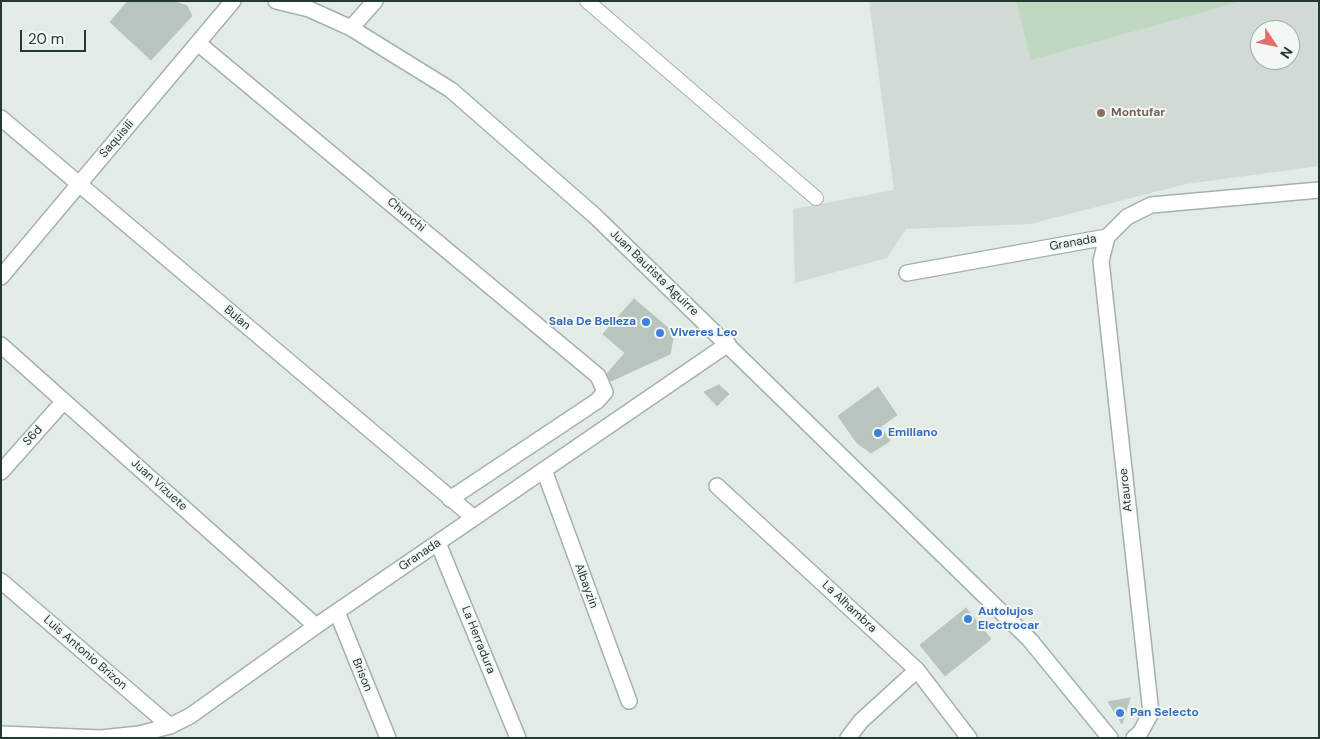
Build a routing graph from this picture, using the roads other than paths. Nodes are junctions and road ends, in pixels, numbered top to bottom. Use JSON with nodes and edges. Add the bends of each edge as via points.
{"nodes":[{"id":1,"x":233,"y":1,"type":"edge"},
{"id":2,"x":276,"y":1,"type":"edge"},
{"id":3,"x":375,"y":1,"type":"edge"},
{"id":4,"x":587,"y":1,"type":"edge"},
{"id":5,"x":352,"y":28,"type":"junction"},
{"id":6,"x":199,"y":44,"type":"junction"},
{"id":7,"x":1,"y":118,"type":"edge"},
{"id":8,"x":79,"y":183,"type":"junction"},
{"id":9,"x":1319,"y":190,"type":"edge"},
{"id":10,"x":816,"y":198,"type":"dead end"},
{"id":11,"x":1107,"y":237,"type":"junction"},
{"id":12,"x":907,"y":273,"type":"dead end"},
{"id":13,"x":1,"y":276,"type":"edge"},
{"id":14,"x":728,"y":344,"type":"junction"},
{"id":15,"x":1,"y":345,"type":"edge"},
{"id":16,"x":64,"y":401,"type":"junction"},
{"id":17,"x":544,"y":470,"type":"junction"},
{"id":18,"x":1,"y":472,"type":"edge"},
{"id":19,"x":718,"y":486,"type":"dead end"},
{"id":20,"x":450,"y":499,"type":"junction"},
{"id":21,"x":474,"y":518,"type":"junction"},
{"id":22,"x":438,"y":543,"type":"junction"},
{"id":23,"x":1,"y":580,"type":"edge"},
{"id":24,"x":337,"y":612,"type":"junction"},
{"id":25,"x":316,"y":626,"type":"junction"},
{"id":26,"x":917,"y":670,"type":"junction"},
{"id":27,"x":628,"y":701,"type":"dead end"},
{"id":28,"x":170,"y":726,"type":"junction"},
{"id":29,"x":5,"y":735,"type":"edge"},
{"id":30,"x":101,"y":738,"type":"edge"},
{"id":31,"x":388,"y":738,"type":"edge"},
{"id":32,"x":518,"y":738,"type":"edge"},
{"id":33,"x":848,"y":738,"type":"edge"},
{"id":34,"x":970,"y":738,"type":"edge"},
{"id":35,"x":1110,"y":738,"type":"edge"},
{"id":36,"x":1134,"y":738,"type":"edge"}],
"edges":[{"from":1,"to":6,"type":"street","name":"Saquisili"},
{"from":2,"to":5,"type":"street","name":"Juan Bautista Aguirre","via":[[309,9]]},
{"from":3,"to":5,"type":"street"},
{"from":4,"to":10,"type":"lane"},
{"from":5,"to":14,"type":"street","name":"Juan Bautista Aguirre","via":[[451,90],[596,216]]},
{"from":6,"to":8,"type":"street","name":"Saquisili"},
{"from":6,"to":20,"type":"street","name":"Chunchi","via":[[598,376],[605,392],[597,401]]},
{"from":7,"to":8,"type":"street","name":"Bulan"},
{"from":8,"to":13,"type":"street","name":"Saquisili"},
{"from":8,"to":20,"type":"street","name":"Bulan"},
{"from":9,"to":11,"type":"street","name":"Granada","via":[[1151,205],[1127,217]]},
{"from":11,"to":12,"type":"street","name":"Granada"},
{"from":11,"to":36,"type":"street","name":"Atauroe","via":[[1101,261],[1151,713]]},
{"from":14,"to":17,"type":"street","name":"Granada"},
{"from":14,"to":35,"type":"street","name":"Juan Bautista Aguirre","via":[[1030,640]]},
{"from":15,"to":16,"type":"street","name":"Juan Vizuete"},
{"from":16,"to":18,"type":"street","name":"S6d"},
{"from":16,"to":25,"type":"street","name":"Juan Vizuete"},
{"from":17,"to":21,"type":"street","name":"Granada"},
{"from":17,"to":27,"type":"street","name":"Albayzin"},
{"from":19,"to":26,"type":"street","name":"La Alhambra"},
{"from":20,"to":21,"type":"street","name":"Bulan"},
{"from":21,"to":22,"type":"street","name":"Granada"},
{"from":22,"to":24,"type":"street","name":"Granada"},
{"from":22,"to":32,"type":"street","name":"La Herradura"},
{"from":23,"to":28,"type":"street","name":"Luis Antonio Brizon"},
{"from":24,"to":25,"type":"street","name":"Granada"},
{"from":24,"to":31,"type":"street","name":"Brison"},
{"from":25,"to":28,"type":"street","name":"Granada","via":[[190,716]]},
{"from":26,"to":33,"type":"street","via":[[861,721]]},
{"from":26,"to":34,"type":"street","name":"La Alhambra"},
{"from":28,"to":30,"type":"street","name":"Granada","via":[[139,734]]},
{"from":29,"to":30,"type":"street","name":"Granada"}]}
